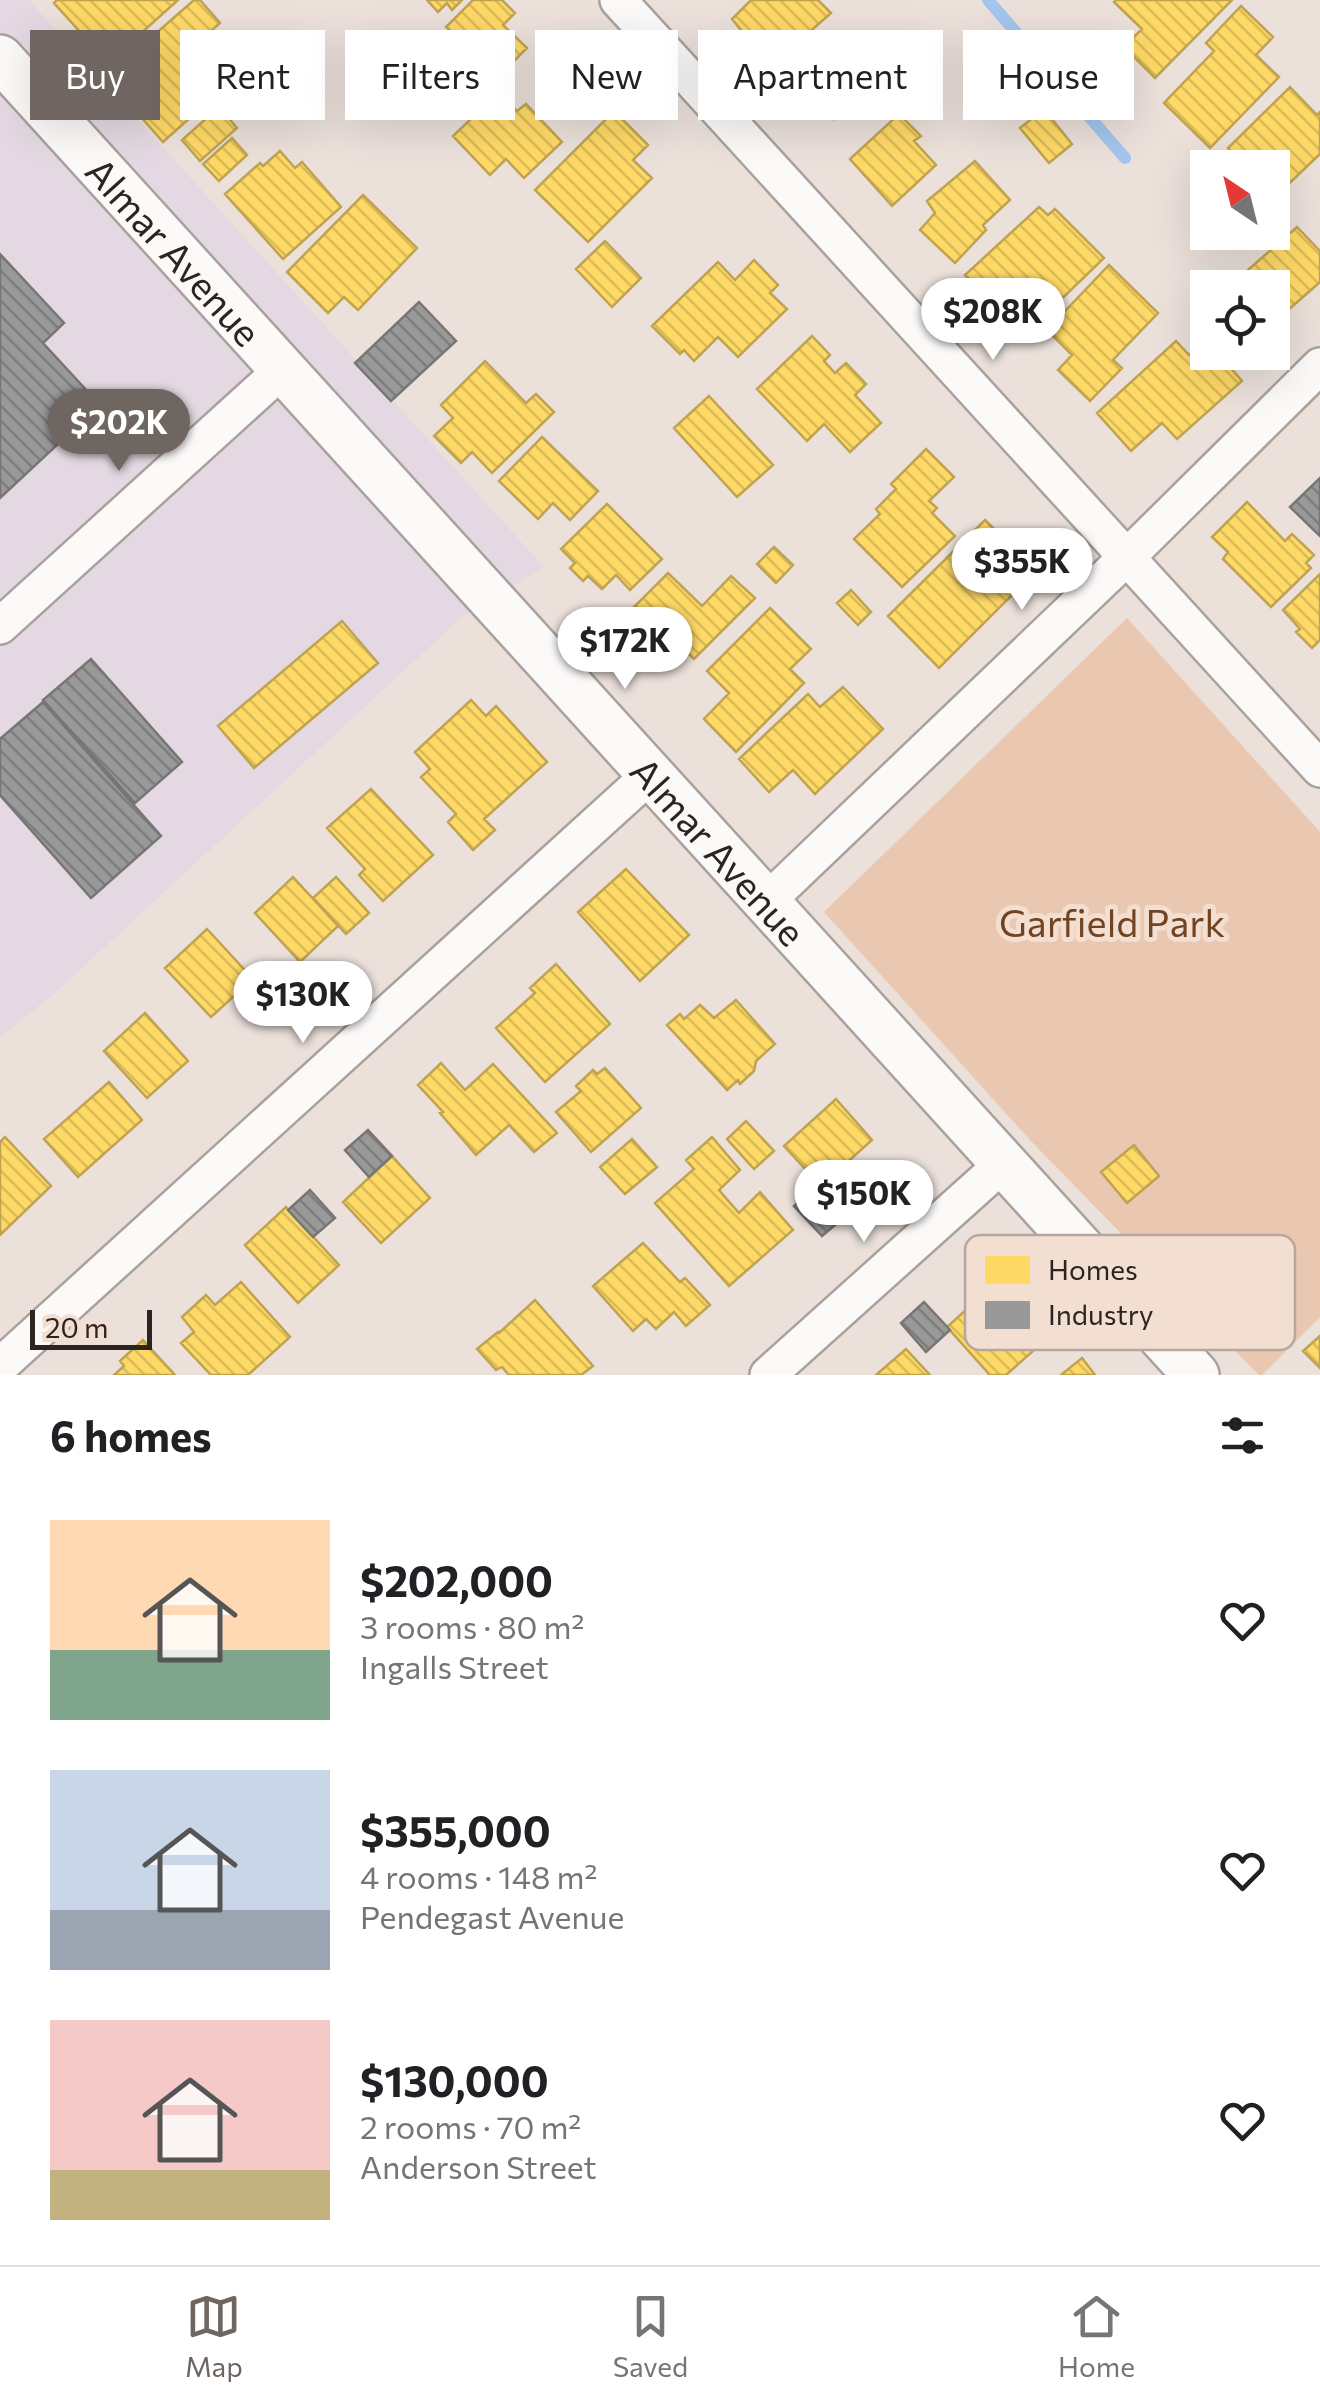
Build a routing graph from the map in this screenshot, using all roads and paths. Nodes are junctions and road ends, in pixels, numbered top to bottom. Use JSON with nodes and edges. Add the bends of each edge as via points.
{"nodes":[{"id":1,"x":618,"y":0,"type":"edge"},
{"id":2,"x":0,"y":58,"type":"edge"},
{"id":3,"x":1320,"y":366,"type":"edge"},
{"id":4,"x":282,"y":370,"type":"junction"},
{"id":5,"x":1127,"y":558,"type":"junction"},
{"id":6,"x":0,"y":626,"type":"edge"},
{"id":7,"x":1320,"y":770,"type":"edge"},
{"id":8,"x":650,"y":775,"type":"junction"},
{"id":9,"x":766,"y":902,"type":"junction"},
{"id":10,"x":1004,"y":1164,"type":"junction"},
{"id":11,"x":1069,"y":1235,"type":"edge"},
{"id":12,"x":1173,"y":1350,"type":"edge"},
{"id":13,"x":0,"y":1366,"type":"edge"},
{"id":14,"x":768,"y":1375,"type":"edge"},
{"id":15,"x":1196,"y":1375,"type":"edge"}],
"edges":[{"from":1,"to":5,"type":"street"},
{"from":2,"to":4,"type":"street","name":"Almar Avenue"},
{"from":3,"to":5,"type":"street"},
{"from":4,"to":6,"type":"street"},
{"from":4,"to":8,"type":"street","name":"Almar Avenue"},
{"from":5,"to":7,"type":"street"},
{"from":5,"to":9,"type":"street"},
{"from":8,"to":9,"type":"street","name":"Almar Avenue"},
{"from":8,"to":13,"type":"street"},
{"from":9,"to":10,"type":"street","name":"Almar Avenue"},
{"from":10,"to":11,"type":"street","name":"Almar Avenue"},
{"from":10,"to":14,"type":"street"},
{"from":12,"to":15,"type":"street","name":"Almar Avenue"}]}
